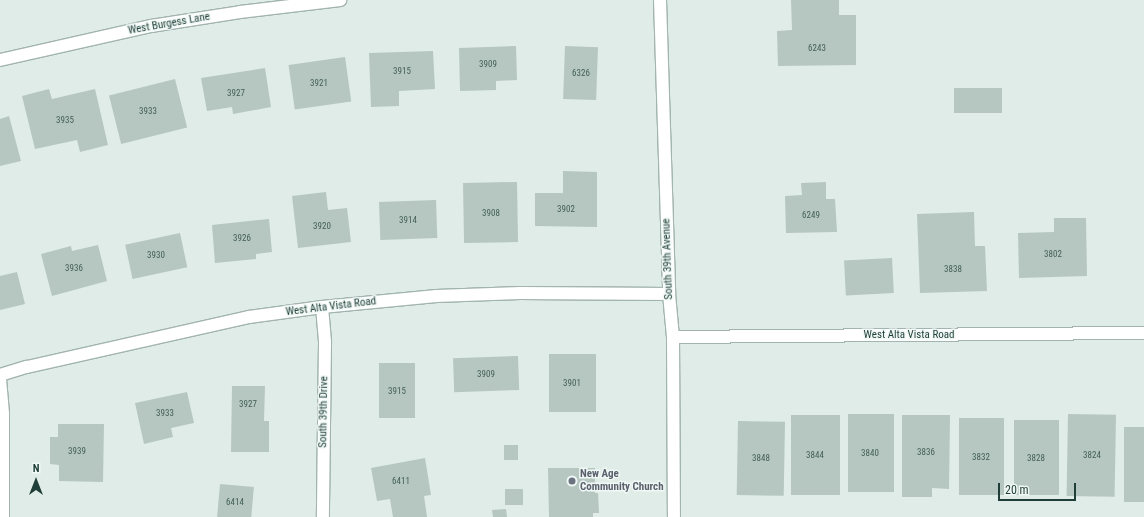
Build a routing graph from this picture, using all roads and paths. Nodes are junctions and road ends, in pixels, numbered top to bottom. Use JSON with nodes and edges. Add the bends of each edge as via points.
{"nodes":[{"id":1,"x":340,"y":0,"type":"edge"},
{"id":2,"x":660,"y":0,"type":"edge"},
{"id":3,"x":0,"y":60,"type":"edge"},
{"id":4,"x":669,"y":294,"type":"junction"},
{"id":5,"x":322,"y":307,"type":"junction"},
{"id":6,"x":1144,"y":333,"type":"edge"},
{"id":7,"x":673,"y":337,"type":"junction"},
{"id":8,"x":0,"y":375,"type":"edge"},
{"id":9,"x":0,"y":379,"type":"edge"},
{"id":10,"x":3,"y":517,"type":"edge"},
{"id":11,"x":323,"y":517,"type":"edge"},
{"id":12,"x":674,"y":517,"type":"edge"}],
"edges":[{"from":1,"to":3,"type":"street","name":"West Burgess Lane","via":[[151,26]]},
{"from":2,"to":4,"type":"street","name":"South 39th Avenue"},
{"from":4,"to":5,"type":"street","name":"West Alta Vista Road","via":[[520,293],[436,296]]},
{"from":4,"to":7,"type":"street","name":"South 39th Avenue"},
{"from":5,"to":8,"type":"street","name":"West Alta Vista Road","via":[[249,317]]},
{"from":5,"to":11,"type":"street","name":"South 39th Drive","via":[[325,343]]},
{"from":6,"to":7,"type":"street","name":"West Alta Vista Road"},
{"from":7,"to":12,"type":"street","name":"South 39th Avenue"},
{"from":9,"to":10,"type":"street","via":[[3,414]]}]}
